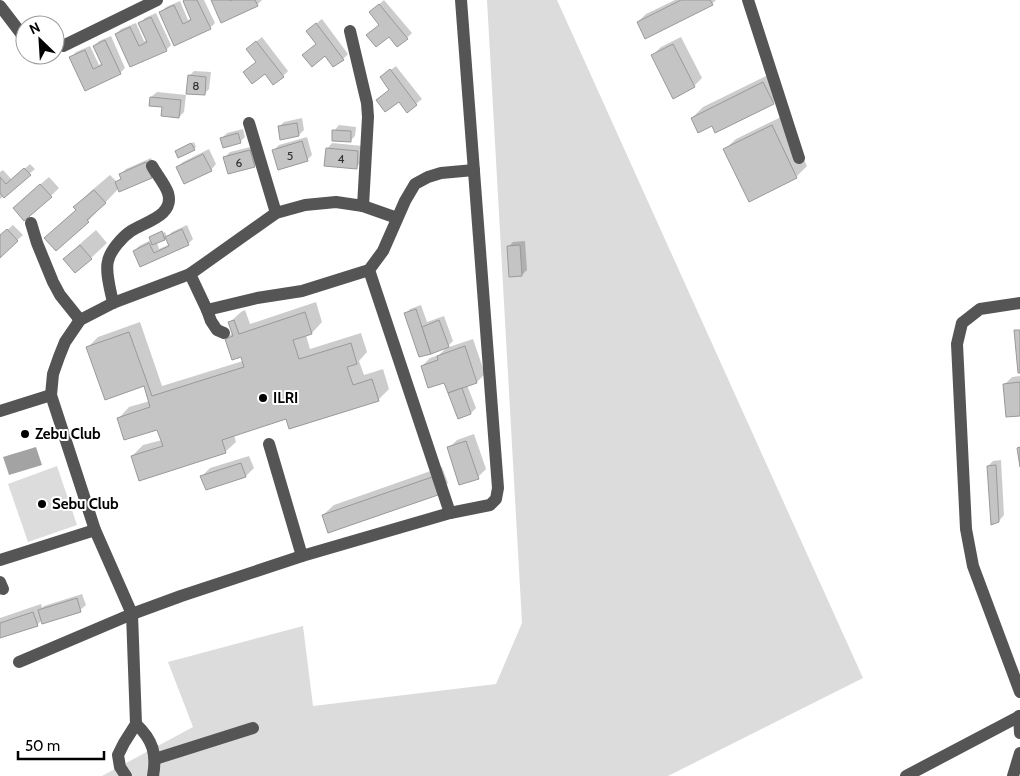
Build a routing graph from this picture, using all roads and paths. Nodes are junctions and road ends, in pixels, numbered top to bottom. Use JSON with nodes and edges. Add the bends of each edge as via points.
{"nodes":[{"id":1,"x":157,"y":0,"type":"edge"},
{"id":2,"x":461,"y":0,"type":"edge"},
{"id":3,"x":748,"y":0,"type":"edge"},
{"id":4,"x":4,"y":4,"type":"edge"},
{"id":5,"x":15,"y":23,"type":"edge"},
{"id":6,"x":350,"y":31,"type":"dead end"},
{"id":7,"x":65,"y":45,"type":"edge"},
{"id":8,"x":249,"y":123,"type":"dead end"},
{"id":9,"x":799,"y":158,"type":"dead end"},
{"id":10,"x":152,"y":166,"type":"dead end"},
{"id":11,"x":474,"y":170,"type":"junction"},
{"id":12,"x":363,"y":206,"type":"junction"},
{"id":13,"x":276,"y":213,"type":"junction"},
{"id":14,"x":397,"y":218,"type":"junction"},
{"id":15,"x":31,"y":223,"type":"dead end"},
{"id":16,"x":369,"y":270,"type":"junction"},
{"id":17,"x":190,"y":274,"type":"junction"},
{"id":18,"x":113,"y":303,"type":"junction"},
{"id":19,"x":1020,"y":303,"type":"edge"},
{"id":20,"x":207,"y":310,"type":"junction"},
{"id":21,"x":80,"y":320,"type":"junction"},
{"id":22,"x":224,"y":333,"type":"dead end"},
{"id":23,"x":51,"y":395,"type":"junction"},
{"id":24,"x":0,"y":412,"type":"edge"},
{"id":25,"x":269,"y":444,"type":"dead end"},
{"id":26,"x":450,"y":513,"type":"junction"},
{"id":27,"x":95,"y":530,"type":"junction"},
{"id":28,"x":302,"y":556,"type":"junction"},
{"id":29,"x":0,"y":560,"type":"edge"},
{"id":30,"x":132,"y":614,"type":"junction"},
{"id":31,"x":19,"y":662,"type":"dead end"},
{"id":32,"x":1020,"y":692,"type":"edge"},
{"id":33,"x":1019,"y":716,"type":"edge"},
{"id":34,"x":136,"y":724,"type":"junction"},
{"id":35,"x":253,"y":728,"type":"dead end"},
{"id":36,"x":1020,"y":733,"type":"edge"},
{"id":37,"x":1020,"y":753,"type":"edge"},
{"id":38,"x":155,"y":759,"type":"junction"},
{"id":39,"x":126,"y":776,"type":"edge"},
{"id":40,"x":153,"y":776,"type":"edge"},
{"id":41,"x":906,"y":776,"type":"edge"},
{"id":42,"x":1013,"y":776,"type":"edge"}],
"edges":[{"from":1,"to":7,"type":"street"},
{"from":2,"to":11,"type":"street"},
{"from":3,"to":9,"type":"street"},
{"from":4,"to":5,"type":"street"},
{"from":6,"to":12,"type":"street","via":[[367,103]]},
{"from":8,"to":13,"type":"street"},
{"from":10,"to":18,"type":"street","via":[[168,192],[168,208],[158,217],[130,231],[112,250],[106,267]]},
{"from":11,"to":14,"type":"street","via":[[441,173],[415,184]]},
{"from":11,"to":26,"type":"street","via":[[498,488],[496,499],[490,505]]},
{"from":12,"to":13,"type":"street","via":[[336,202]]},
{"from":12,"to":14,"type":"street"},
{"from":13,"to":17,"type":"street"},
{"from":14,"to":16,"type":"street","via":[[383,251]]},
{"from":15,"to":21,"type":"street","via":[[53,282]]},
{"from":16,"to":20,"type":"street","via":[[302,290]]},
{"from":16,"to":26,"type":"street"},
{"from":17,"to":18,"type":"street"},
{"from":17,"to":20,"type":"street"},
{"from":18,"to":21,"type":"street"},
{"from":19,"to":32,"type":"street","via":[[980,309],[962,322],[957,344],[966,529],[973,566]]},
{"from":20,"to":22,"type":"street","via":[[217,330]]},
{"from":21,"to":23,"type":"street","via":[[59,357]]},
{"from":23,"to":24,"type":"street"},
{"from":23,"to":27,"type":"street"},
{"from":25,"to":28,"type":"street"},
{"from":26,"to":28,"type":"street"},
{"from":27,"to":29,"type":"street"},
{"from":27,"to":30,"type":"street"},
{"from":28,"to":30,"type":"street"},
{"from":30,"to":31,"type":"street"},
{"from":30,"to":34,"type":"street"},
{"from":33,"to":36,"type":"street"},
{"from":33,"to":41,"type":"street"},
{"from":34,"to":38,"type":"street","via":[[149,739]]},
{"from":34,"to":39,"type":"street","via":[[118,755]]},
{"from":35,"to":38,"type":"street"},
{"from":37,"to":42,"type":"street"},
{"from":38,"to":40,"type":"street"}]}
